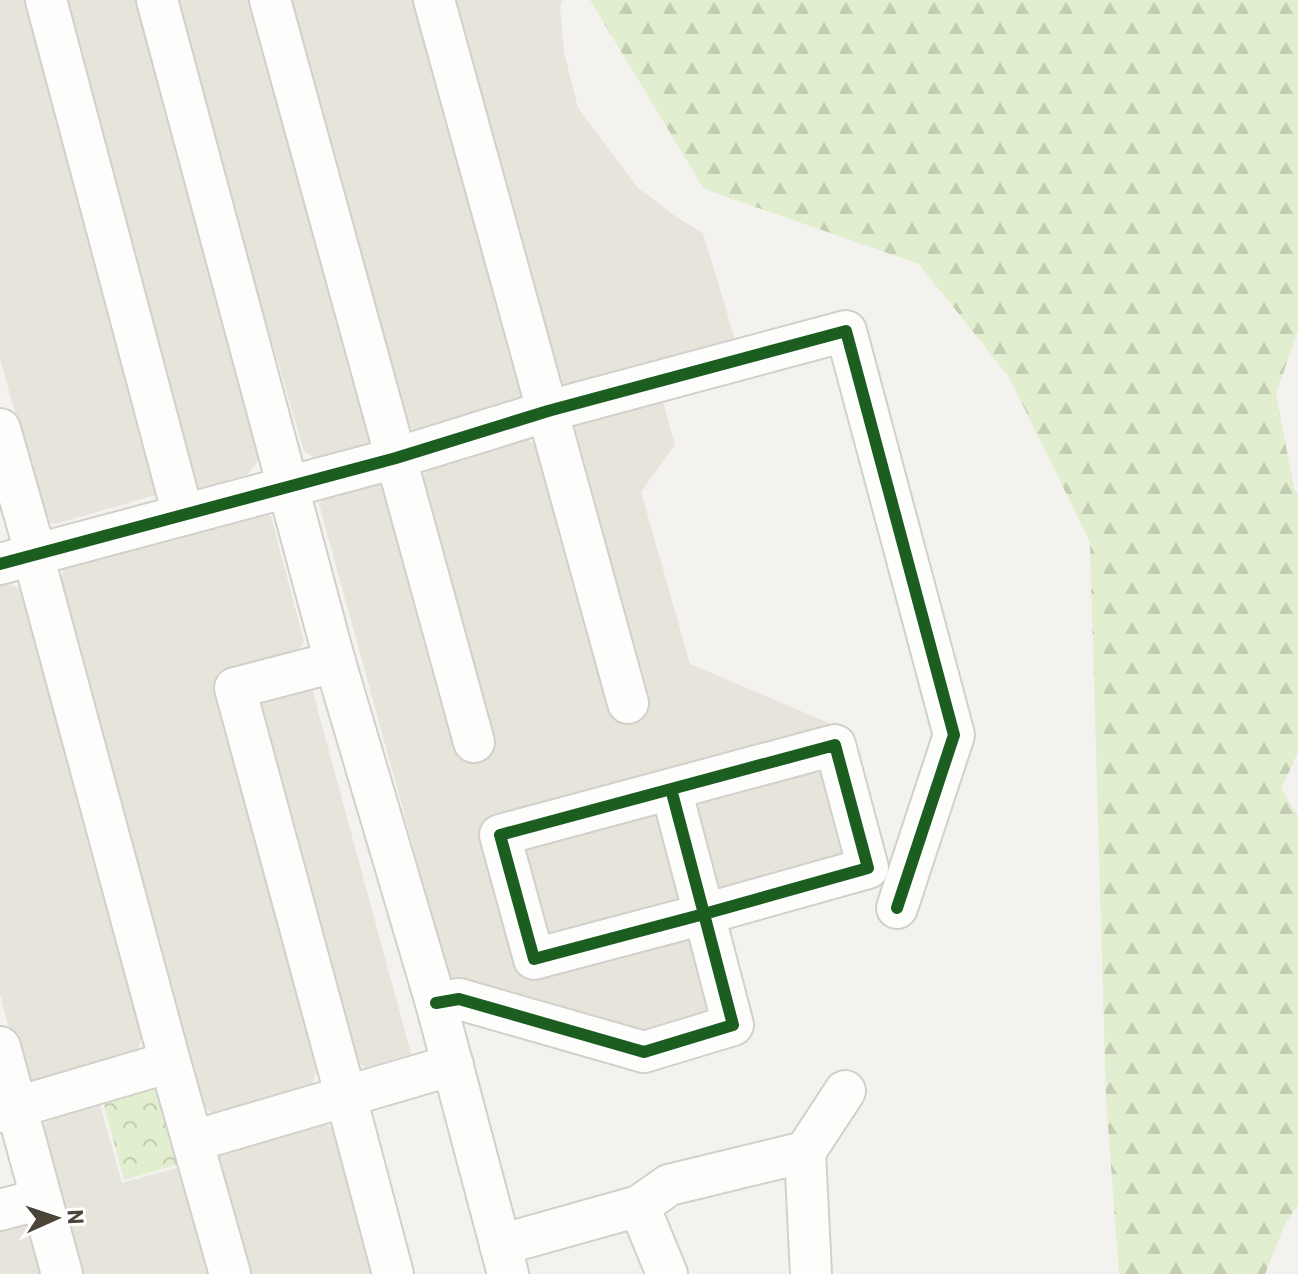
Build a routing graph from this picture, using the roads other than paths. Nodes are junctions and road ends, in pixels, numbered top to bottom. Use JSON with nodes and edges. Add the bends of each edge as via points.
{"nodes":[{"id":1,"x":46,"y":0,"type":"edge"},
{"id":2,"x":157,"y":0,"type":"edge"},
{"id":3,"x":270,"y":0,"type":"edge"},
{"id":4,"x":434,"y":0,"type":"edge"},
{"id":5,"x":548,"y":411,"type":"junction"},
{"id":6,"x":0,"y":429,"type":"edge"},
{"id":7,"x":396,"y":458,"type":"junction"},
{"id":8,"x":289,"y":487,"type":"junction"},
{"id":9,"x":183,"y":515,"type":"junction"},
{"id":10,"x":17,"y":560,"type":"edge"},
{"id":11,"x":335,"y":662,"type":"junction"},
{"id":12,"x":628,"y":703,"type":"dead end"},
{"id":13,"x":474,"y":742,"type":"dead end"},
{"id":14,"x":671,"y":789,"type":"junction"},
{"id":15,"x":897,"y":908,"type":"dead end"},
{"id":16,"x":704,"y":914,"type":"junction"},
{"id":17,"x":436,"y":1003,"type":"junction"},
{"id":18,"x":0,"y":1047,"type":"edge"},
{"id":19,"x":170,"y":1062,"type":"junction"},
{"id":20,"x":453,"y":1065,"type":"junction"},
{"id":21,"x":845,"y":1091,"type":"dead end"},
{"id":22,"x":346,"y":1097,"type":"junction"},
{"id":23,"x":8,"y":1110,"type":"edge"},
{"id":24,"x":193,"y":1141,"type":"junction"},
{"id":25,"x":805,"y":1152,"type":"junction"},
{"id":26,"x":41,"y":1199,"type":"junction"},
{"id":27,"x":639,"y":1206,"type":"junction"},
{"id":28,"x":0,"y":1210,"type":"edge"},
{"id":29,"x":504,"y":1260,"type":"edge"},
{"id":30,"x":62,"y":1274,"type":"edge"},
{"id":31,"x":230,"y":1274,"type":"edge"},
{"id":32,"x":393,"y":1274,"type":"edge"},
{"id":33,"x":667,"y":1274,"type":"edge"},
{"id":34,"x":811,"y":1274,"type":"edge"}],
"edges":[{"from":1,"to":9,"type":"street"},
{"from":2,"to":8,"type":"street"},
{"from":3,"to":7,"type":"street"},
{"from":4,"to":5,"type":"street"},
{"from":5,"to":7,"type":"street"},
{"from":5,"to":12,"type":"street"},
{"from":5,"to":15,"type":"street","via":[[846,331],[954,735]]},
{"from":6,"to":10,"type":"street","via":[[30,534]]},
{"from":7,"to":8,"type":"street"},
{"from":7,"to":13,"type":"street"},
{"from":8,"to":9,"type":"street"},
{"from":8,"to":11,"type":"street"},
{"from":9,"to":10,"type":"street"},
{"from":10,"to":19,"type":"street"},
{"from":11,"to":17,"type":"street"},
{"from":11,"to":22,"type":"street","via":[[235,688]]},
{"from":14,"to":16,"type":"street"},
{"from":14,"to":16,"type":"street","via":[[835,745],[868,868]]},
{"from":14,"to":16,"type":"street","via":[[500,835],[534,959]]},
{"from":16,"to":17,"type":"street","via":[[733,1025],[644,1052],[459,999]]},
{"from":17,"to":20,"type":"street"},
{"from":18,"to":23,"type":"street"},
{"from":19,"to":23,"type":"street"},
{"from":19,"to":24,"type":"street"},
{"from":20,"to":22,"type":"street"},
{"from":20,"to":29,"type":"street"},
{"from":21,"to":25,"type":"street"},
{"from":22,"to":24,"type":"street"},
{"from":22,"to":32,"type":"street"},
{"from":23,"to":26,"type":"street"},
{"from":24,"to":31,"type":"street"},
{"from":25,"to":27,"type":"street","via":[[669,1185]]},
{"from":25,"to":34,"type":"street"},
{"from":26,"to":28,"type":"street"},
{"from":26,"to":30,"type":"street"},
{"from":27,"to":29,"type":"street"},
{"from":27,"to":33,"type":"street"}]}
